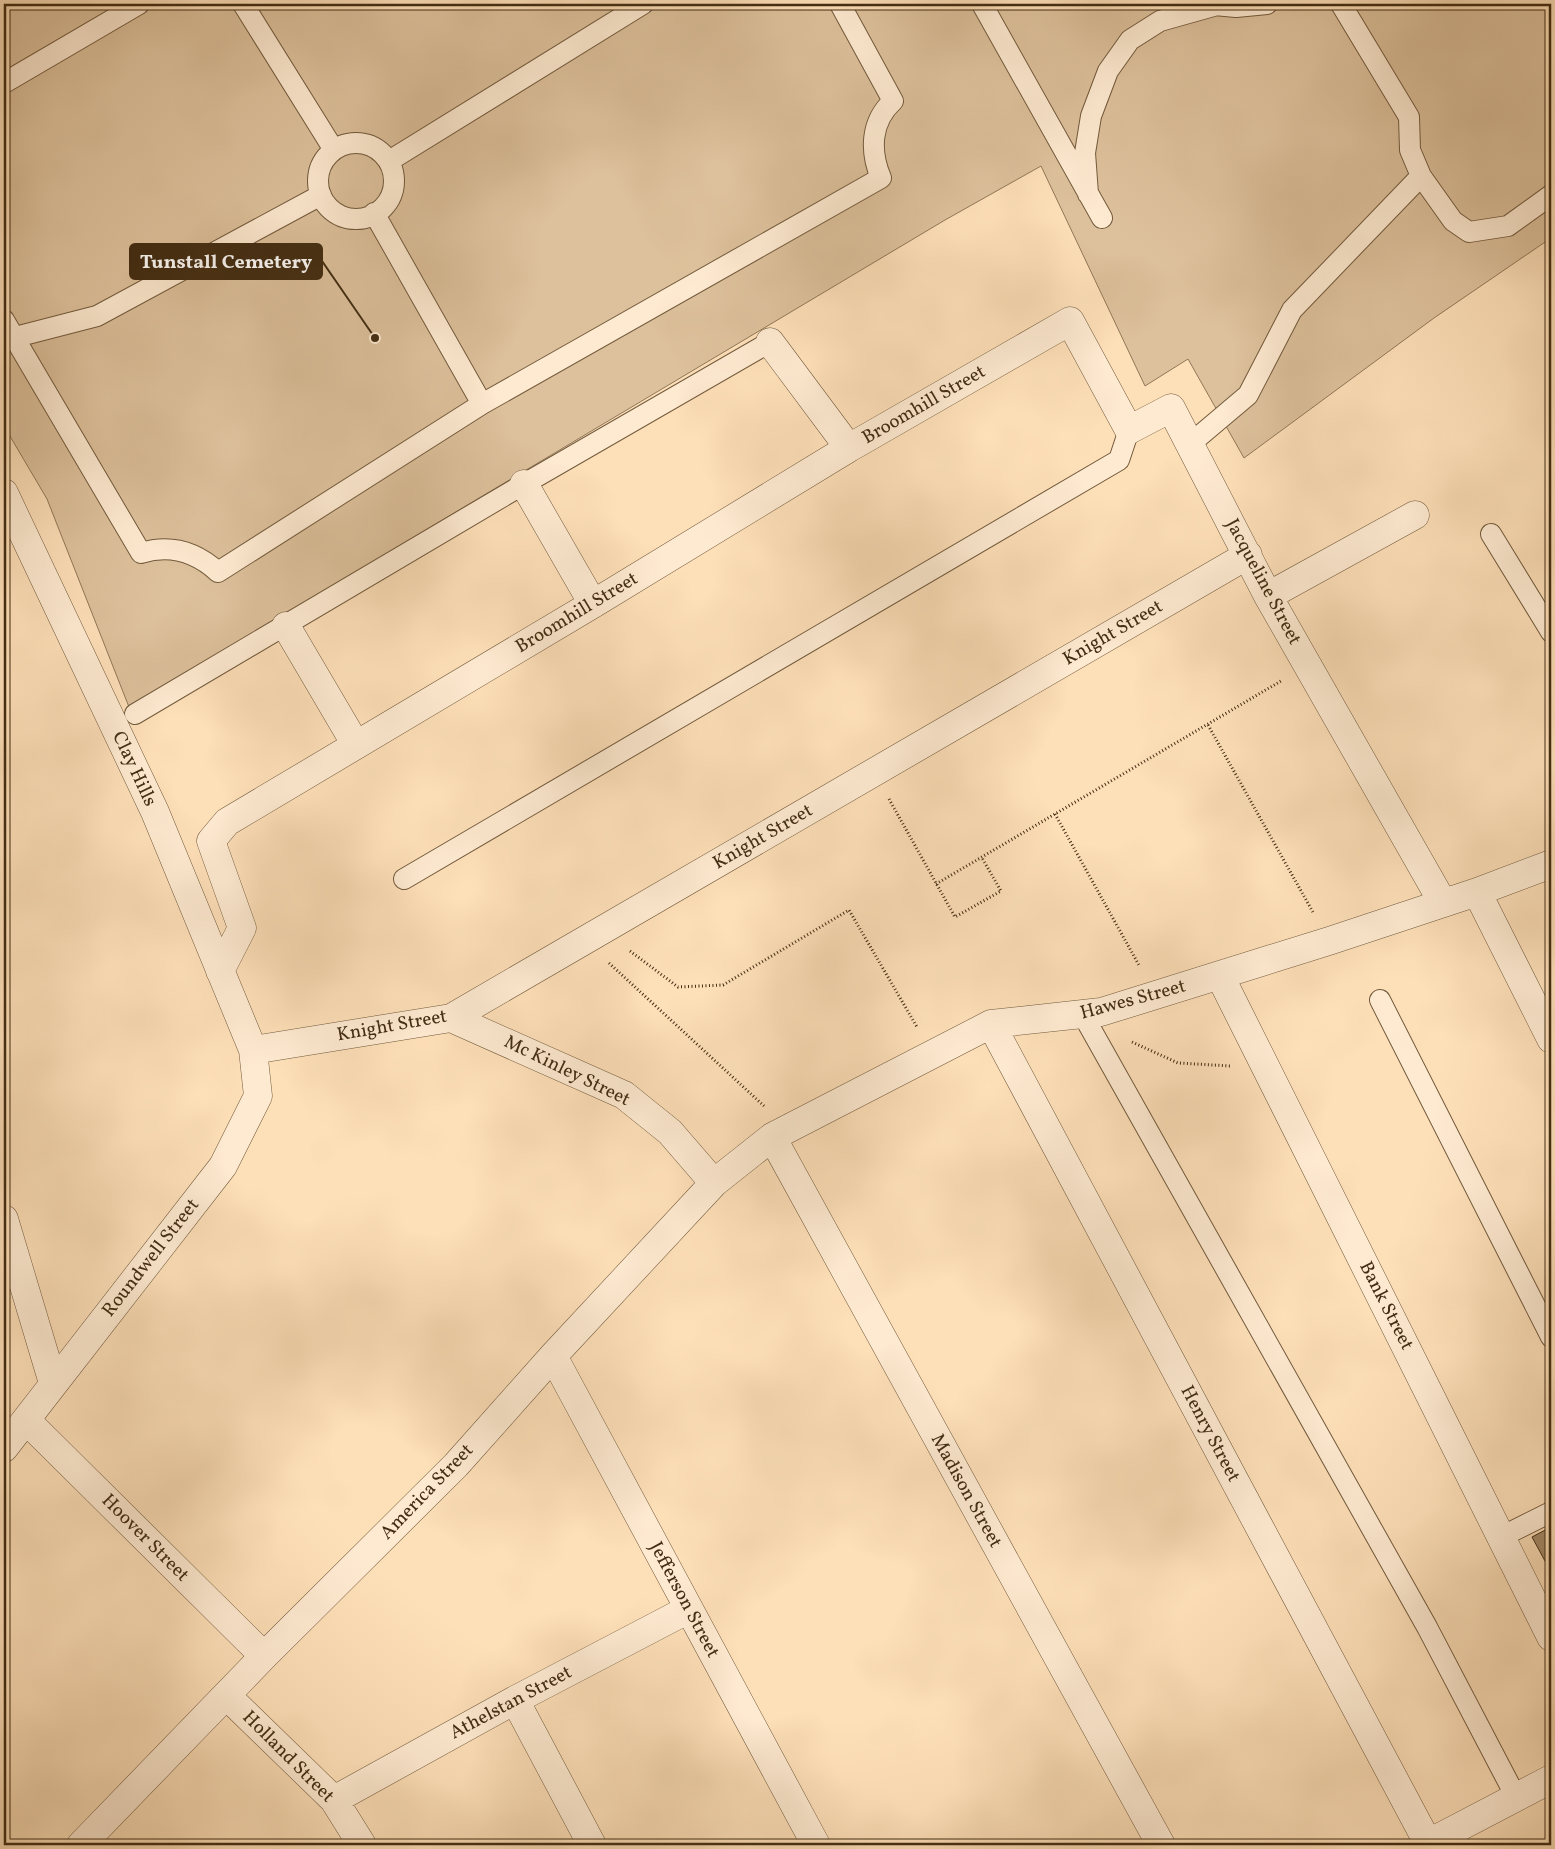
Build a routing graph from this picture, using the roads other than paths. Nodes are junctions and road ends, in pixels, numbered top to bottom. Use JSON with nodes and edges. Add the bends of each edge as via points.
{"nodes":[{"id":1,"x":139,"y":4,"type":"edge"},
{"id":2,"x":243,"y":4,"type":"edge"},
{"id":3,"x":643,"y":4,"type":"edge"},
{"id":4,"x":840,"y":4,"type":"edge"},
{"id":5,"x":982,"y":4,"type":"edge"},
{"id":6,"x":1267,"y":4,"type":"edge"},
{"id":7,"x":1341,"y":4,"type":"edge"},
{"id":8,"x":1209,"y":5,"type":"edge"},
{"id":9,"x":4,"y":84,"type":"edge"},
{"id":10,"x":334,"y":150,"type":"junction"},
{"id":11,"x":389,"y":161,"type":"junction"},
{"id":12,"x":1421,"y":176,"type":"junction"},
{"id":13,"x":1088,"y":194,"type":"junction"},
{"id":14,"x":321,"y":195,"type":"junction"},
{"id":15,"x":1551,"y":195,"type":"edge"},
{"id":16,"x":374,"y":213,"type":"junction"},
{"id":17,"x":1102,"y":218,"type":"dead end"},
{"id":18,"x":4,"y":320,"type":"edge"},
{"id":19,"x":9,"y":339,"type":"edge"},
{"id":20,"x":770,"y":342,"type":"joint"},
{"id":21,"x":482,"y":404,"type":"junction"},
{"id":22,"x":1129,"y":430,"type":"junction"},
{"id":23,"x":1190,"y":444,"type":"junction"},
{"id":24,"x":849,"y":448,"type":"junction"},
{"id":25,"x":524,"y":484,"type":"junction"},
{"id":26,"x":4,"y":493,"type":"edge"},
{"id":27,"x":1414,"y":515,"type":"dead end"},
{"id":28,"x":1491,"y":534,"type":"dead end"},
{"id":29,"x":1248,"y":555,"type":"junction"},
{"id":30,"x":1268,"y":596,"type":"junction"},
{"id":31,"x":593,"y":604,"type":"junction"},
{"id":32,"x":286,"y":626,"type":"junction"},
{"id":33,"x":1551,"y":632,"type":"edge"},
{"id":34,"x":135,"y":714,"type":"dead end"},
{"id":35,"x":356,"y":745,"type":"junction"},
{"id":36,"x":1551,"y":864,"type":"edge"},
{"id":37,"x":404,"y":879,"type":"dead end"},
{"id":38,"x":1477,"y":892,"type":"junction"},
{"id":39,"x":1443,"y":903,"type":"junction"},
{"id":40,"x":220,"y":971,"type":"junction"},
{"id":41,"x":1220,"y":976,"type":"junction"},
{"id":42,"x":1380,"y":1000,"type":"dead end"},
{"id":43,"x":1088,"y":1014,"type":"junction"},
{"id":44,"x":451,"y":1018,"type":"junction"},
{"id":45,"x":991,"y":1024,"type":"junction"},
{"id":46,"x":1551,"y":1038,"type":"edge"},
{"id":47,"x":253,"y":1050,"type":"junction"},
{"id":48,"x":780,"y":1132,"type":"junction"},
{"id":49,"x":714,"y":1183,"type":"junction"},
{"id":50,"x":4,"y":1219,"type":"edge"},
{"id":51,"x":1551,"y":1338,"type":"edge"},
{"id":52,"x":553,"y":1356,"type":"junction"},
{"id":53,"x":53,"y":1383,"type":"junction"},
{"id":54,"x":26,"y":1420,"type":"junction"},
{"id":55,"x":4,"y":1448,"type":"edge"},
{"id":56,"x":1551,"y":1512,"type":"edge"},
{"id":57,"x":1501,"y":1537,"type":"junction"},
{"id":58,"x":689,"y":1609,"type":"junction"},
{"id":59,"x":1551,"y":1637,"type":"edge"},
{"id":60,"x":264,"y":1656,"type":"junction"},
{"id":61,"x":227,"y":1696,"type":"junction"},
{"id":62,"x":515,"y":1700,"type":"junction"},
{"id":63,"x":1551,"y":1779,"type":"edge"},
{"id":64,"x":1516,"y":1797,"type":"junction"},
{"id":65,"x":334,"y":1800,"type":"junction"},
{"id":66,"x":1427,"y":1844,"type":"edge"},
{"id":67,"x":80,"y":1845,"type":"edge"},
{"id":68,"x":362,"y":1845,"type":"edge"},
{"id":69,"x":592,"y":1845,"type":"edge"},
{"id":70,"x":814,"y":1845,"type":"edge"},
{"id":71,"x":1161,"y":1845,"type":"edge"}],
"edges":[{"from":1,"to":9,"type":"lane"},
{"from":2,"to":10,"type":"lane"},
{"from":3,"to":11,"type":"lane"},
{"from":4,"to":21,"type":"lane","via":[[893,101],[883,110],[873,146],[874,162],[881,178]]},
{"from":5,"to":13,"type":"lane"},
{"from":6,"to":8,"type":"lane"},
{"from":7,"to":12,"type":"lane","via":[[1409,117],[1410,150]]},
{"from":8,"to":13,"type":"lane","via":[[1160,21],[1130,40],[1108,71],[1091,116],[1084,153]]},
{"from":10,"to":11,"type":"lane","via":[[356,142],[380,151]]},
{"from":10,"to":14,"type":"lane","via":[[320,171],[318,184]]},
{"from":11,"to":16,"type":"lane","via":[[394,176],[393,189],[389,201]]},
{"from":12,"to":15,"type":"lane","via":[[1453,221],[1469,232],[1508,226]]},
{"from":12,"to":23,"type":"lane","via":[[1292,310],[1248,395]]},
{"from":13,"to":17,"type":"lane"},
{"from":14,"to":16,"type":"lane","via":[[339,214],[365,218]]},
{"from":14,"to":19,"type":"lane","via":[[97,316]]},
{"from":16,"to":21,"type":"lane"},
{"from":18,"to":19,"type":"lane"},
{"from":19,"to":21,"type":"lane","via":[[141,553],[157,548],[184,551],[204,559],[218,572]]},
{"from":20,"to":24,"type":"street"},
{"from":20,"to":25,"type":"lane"},
{"from":22,"to":23,"type":"street","name":"Jacqueline Street","via":[[1171,408]]},
{"from":22,"to":24,"type":"street","name":"Broomhill Street","via":[[1070,321]]},
{"from":22,"to":37,"type":"lane","via":[[1119,460]]},
{"from":23,"to":29,"type":"street","name":"Jacqueline Street"},
{"from":24,"to":31,"type":"street","name":"Broomhill Street"},
{"from":25,"to":31,"type":"street"},
{"from":25,"to":32,"type":"lane"},
{"from":26,"to":40,"type":"street","name":"Clay Hills","via":[[155,812]]},
{"from":27,"to":30,"type":"street"},
{"from":28,"to":33,"type":"lane"},
{"from":29,"to":30,"type":"street","name":"Jacqueline Street"},
{"from":29,"to":44,"type":"street","name":"Knight Street"},
{"from":30,"to":39,"type":"street","name":"Jacqueline Street"},
{"from":31,"to":35,"type":"street","name":"Broomhill Street"},
{"from":32,"to":34,"type":"lane"},
{"from":32,"to":35,"type":"street"},
{"from":35,"to":40,"type":"street","name":"Broomhill Street","via":[[227,822],[211,841],[242,928]]},
{"from":36,"to":38,"type":"street","name":"Hawes Street"},
{"from":38,"to":39,"type":"street","name":"Hawes Street"},
{"from":38,"to":46,"type":"street"},
{"from":39,"to":41,"type":"street","name":"Hawes Street"},
{"from":40,"to":47,"type":"street","name":"Clay Hills"},
{"from":41,"to":43,"type":"street","name":"Hawes Street"},
{"from":41,"to":57,"type":"street","name":"Bank Street"},
{"from":42,"to":51,"type":"lane"},
{"from":43,"to":45,"type":"street","name":"Hawes Street"},
{"from":43,"to":64,"type":"lane","via":[[1427,1627]]},
{"from":44,"to":47,"type":"street","name":"Knight Street"},
{"from":44,"to":49,"type":"street","name":"Mc Kinley Street","via":[[624,1095],[670,1132]]},
{"from":45,"to":48,"type":"street","name":"Hawes Street"},
{"from":45,"to":66,"type":"street","name":"Henry Street"},
{"from":47,"to":53,"type":"street","name":"Roundwell Street","via":[[258,1096],[223,1166]]},
{"from":48,"to":49,"type":"street","name":"America Street"},
{"from":48,"to":71,"type":"street","name":"Madison Street"},
{"from":49,"to":52,"type":"street","name":"America Street"},
{"from":50,"to":53,"type":"street"},
{"from":52,"to":58,"type":"street","name":"Jefferson Street"},
{"from":52,"to":60,"type":"street","name":"America Street","via":[[456,1464]]},
{"from":53,"to":54,"type":"street","name":"Roundwell Street"},
{"from":54,"to":55,"type":"street","name":"Roundwell Street"},
{"from":54,"to":60,"type":"street","name":"Hoover Street"},
{"from":56,"to":57,"type":"lane"},
{"from":57,"to":59,"type":"street","name":"Bank Street"},
{"from":58,"to":62,"type":"street","name":"Athelstan Street"},
{"from":58,"to":70,"type":"street","name":"Jefferson Street"},
{"from":60,"to":61,"type":"street","name":"America Street"},
{"from":61,"to":65,"type":"street","name":"Holland Street"},
{"from":61,"to":67,"type":"street","name":"America Street"},
{"from":62,"to":65,"type":"street","name":"Athelstan Street"},
{"from":62,"to":69,"type":"street"},
{"from":63,"to":64,"type":"street"},
{"from":64,"to":66,"type":"street"},
{"from":65,"to":68,"type":"street","name":"Holland Street"}]}
